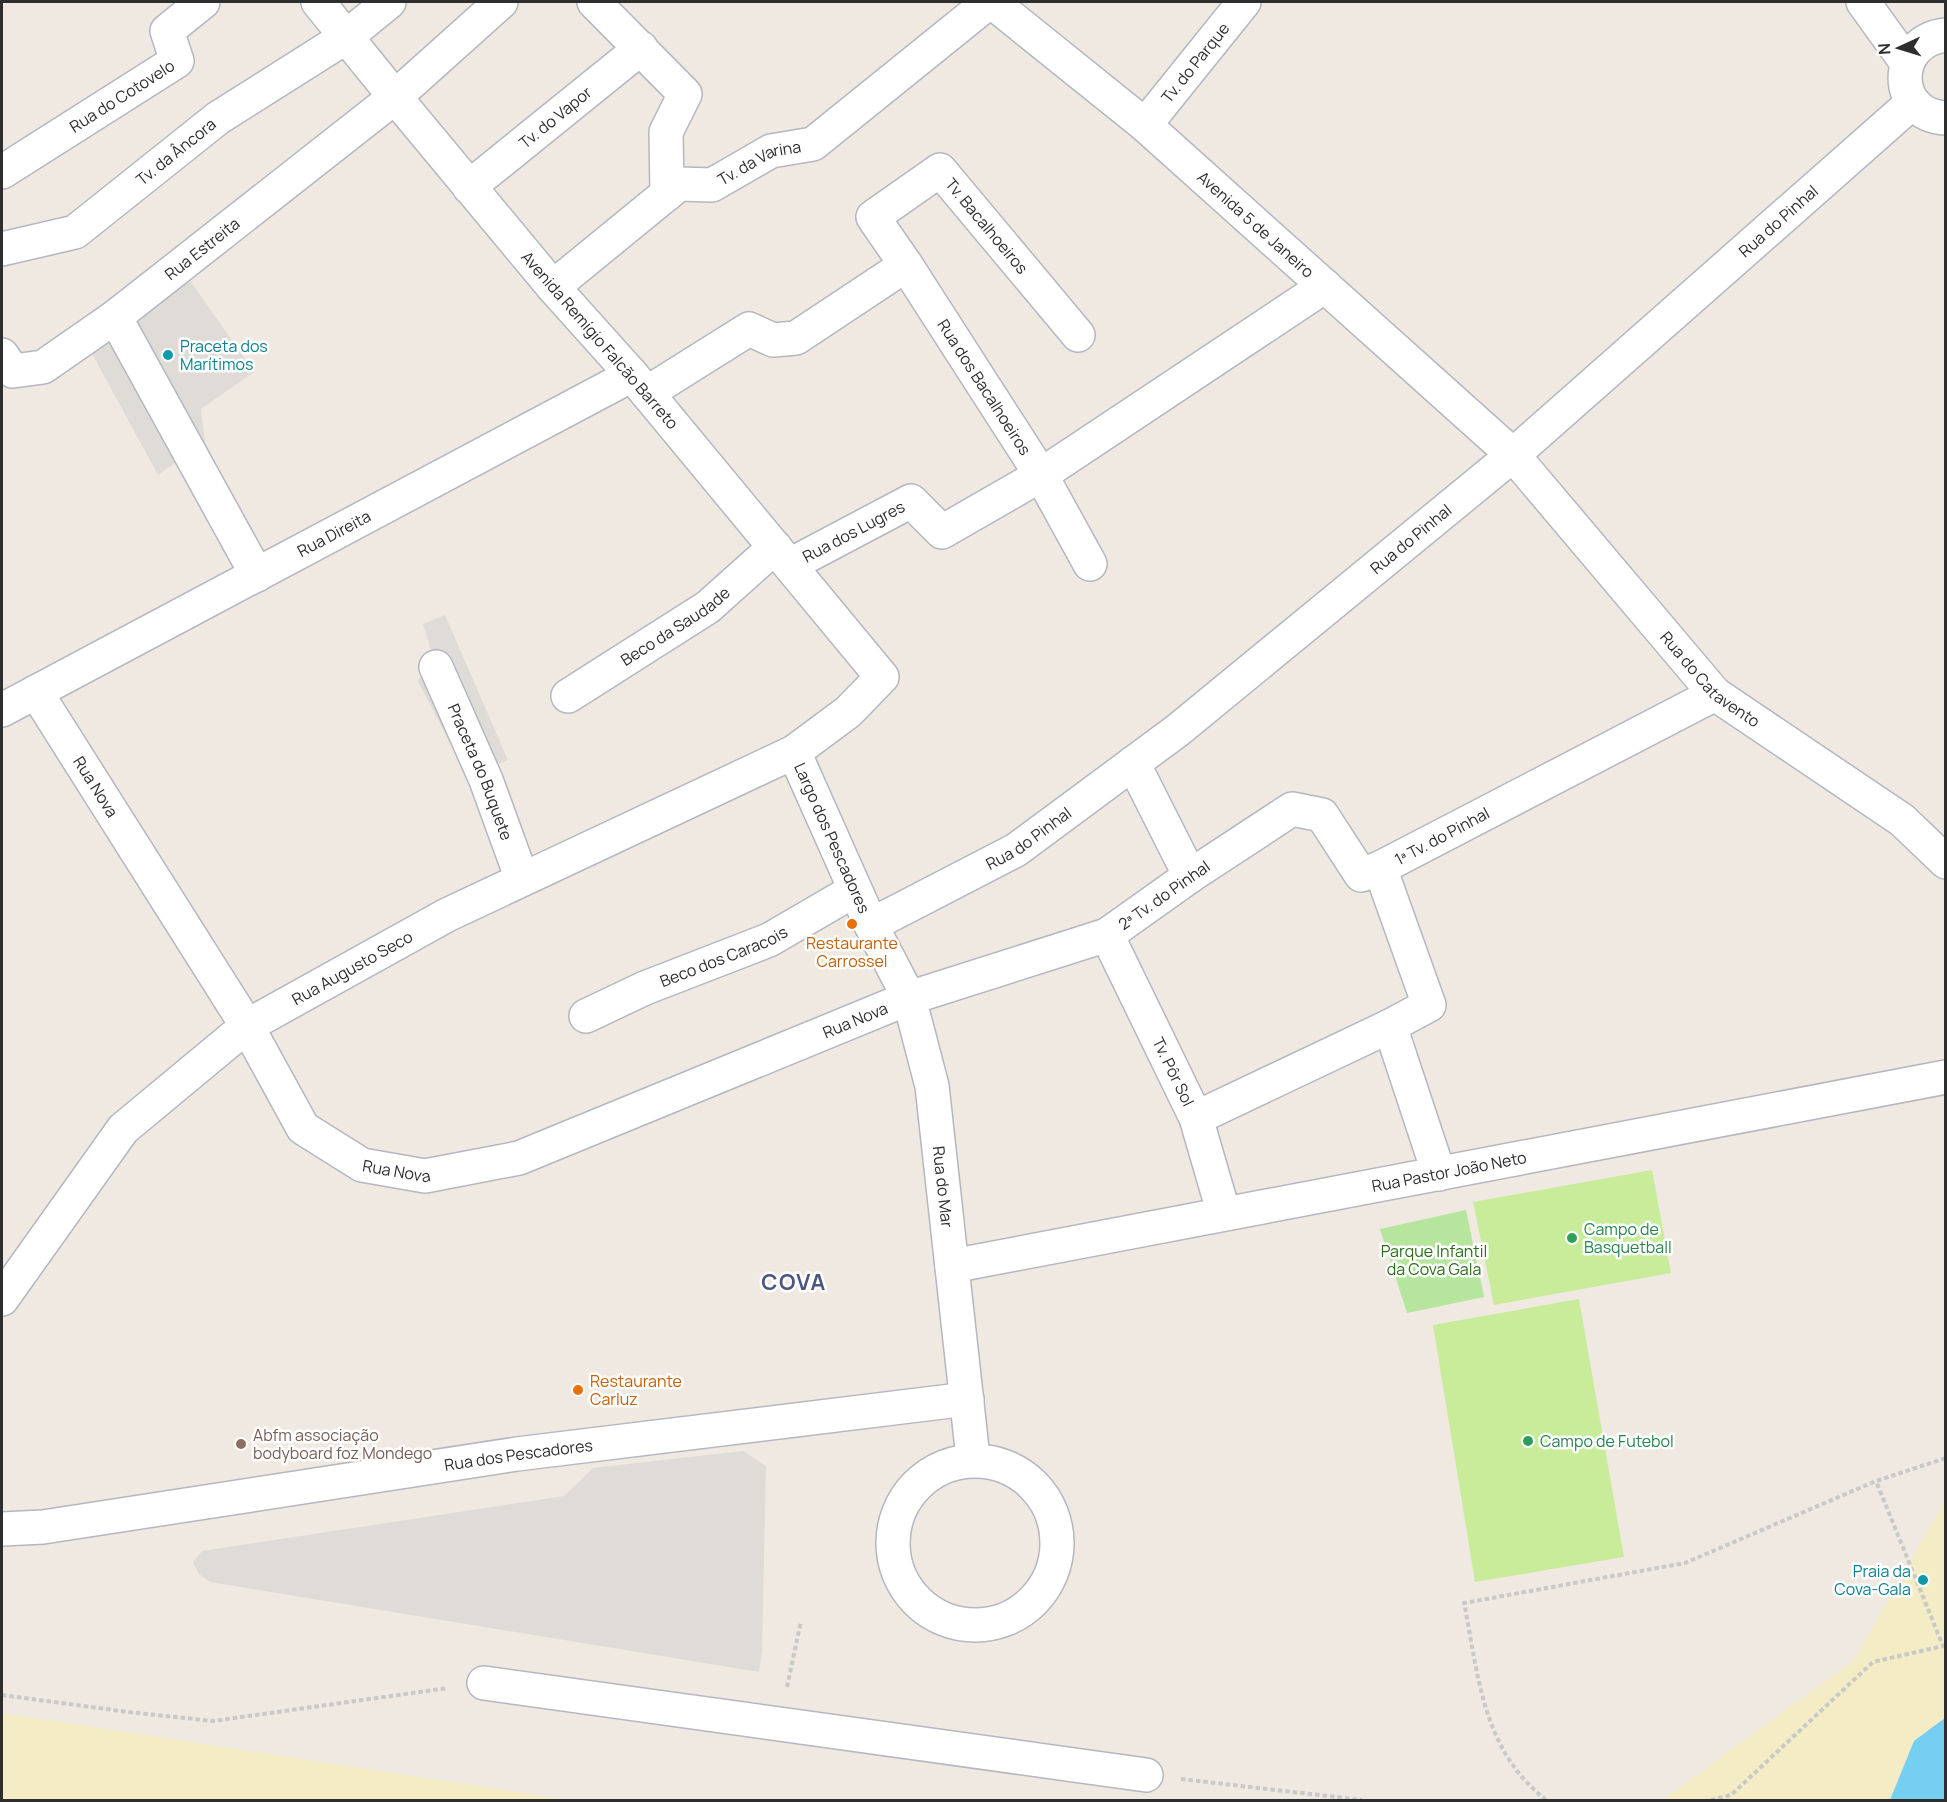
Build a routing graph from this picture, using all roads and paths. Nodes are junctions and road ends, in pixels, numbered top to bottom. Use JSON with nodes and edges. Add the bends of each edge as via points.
{"nodes":[{"id":1,"x":203,"y":2,"type":"edge"},
{"id":2,"x":318,"y":2,"type":"edge"},
{"id":3,"x":389,"y":2,"type":"edge"},
{"id":4,"x":501,"y":2,"type":"edge"},
{"id":5,"x":594,"y":2,"type":"edge"},
{"id":6,"x":991,"y":2,"type":"edge"},
{"id":7,"x":1244,"y":2,"type":"edge"},
{"id":8,"x":1863,"y":2,"type":"edge"},
{"id":9,"x":1946,"y":35,"type":"edge"},
{"id":10,"x":346,"y":37,"type":"junction"},
{"id":11,"x":640,"y":48,"type":"junction"},
{"id":12,"x":1907,"y":63,"type":"junction"},
{"id":13,"x":395,"y":97,"type":"junction"},
{"id":14,"x":1913,"y":102,"type":"junction"},
{"id":15,"x":1946,"y":118,"type":"edge"},
{"id":16,"x":1145,"y":125,"type":"junction"},
{"id":17,"x":2,"y":172,"type":"edge"},
{"id":18,"x":470,"y":187,"type":"junction"},
{"id":19,"x":667,"y":194,"type":"junction"},
{"id":20,"x":2,"y":249,"type":"edge"},
{"id":21,"x":906,"y":265,"type":"junction"},
{"id":22,"x":1325,"y":286,"type":"junction"},
{"id":23,"x":553,"y":287,"type":"junction"},
{"id":24,"x":115,"y":317,"type":"junction"},
{"id":25,"x":1078,"y":335,"type":"dead end"},
{"id":26,"x":2,"y":356,"type":"edge"},
{"id":27,"x":640,"y":384,"type":"junction"},
{"id":28,"x":1513,"y":455,"type":"junction"},
{"id":29,"x":1041,"y":475,"type":"junction"},
{"id":30,"x":782,"y":556,"type":"junction"},
{"id":31,"x":1090,"y":564,"type":"dead end"},
{"id":32,"x":257,"y":575,"type":"junction"},
{"id":33,"x":436,"y":667,"type":"dead end"},
{"id":34,"x":882,"y":677,"type":"joint"},
{"id":35,"x":36,"y":692,"type":"junction"},
{"id":36,"x":1715,"y":694,"type":"junction"},
{"id":37,"x":568,"y":696,"type":"dead end"},
{"id":38,"x":2,"y":710,"type":"edge"},
{"id":39,"x":794,"y":752,"type":"junction"},
{"id":40,"x":1133,"y":763,"type":"junction"},
{"id":41,"x":1946,"y":862,"type":"edge"},
{"id":42,"x":1380,"y":868,"type":"junction"},
{"id":43,"x":1190,"y":876,"type":"junction"},
{"id":44,"x":522,"y":879,"type":"junction"},
{"id":45,"x":855,"y":890,"type":"junction"},
{"id":46,"x":871,"y":925,"type":"junction"},
{"id":47,"x":1107,"y":935,"type":"junction"},
{"id":48,"x":909,"y":998,"type":"junction"},
{"id":49,"x":586,"y":1016,"type":"dead end"},
{"id":50,"x":247,"y":1026,"type":"junction"},
{"id":51,"x":1390,"y":1026,"type":"junction"},
{"id":52,"x":1946,"y":1077,"type":"edge"},
{"id":53,"x":1196,"y":1118,"type":"junction"},
{"id":54,"x":1439,"y":1174,"type":"junction"},
{"id":55,"x":1224,"y":1214,"type":"junction"},
{"id":56,"x":952,"y":1266,"type":"junction"},
{"id":57,"x":2,"y":1299,"type":"edge"},
{"id":58,"x":967,"y":1399,"type":"junction"},
{"id":59,"x":973,"y":1458,"type":"junction"},
{"id":60,"x":1946,"y":1458,"type":"edge"},
{"id":61,"x":1876,"y":1481,"type":"junction"},
{"id":62,"x":2,"y":1529,"type":"edge"},
{"id":63,"x":801,"y":1621,"type":"dead end"},
{"id":64,"x":484,"y":1683,"type":"joint"},
{"id":65,"x":2,"y":1695,"type":"edge"},
{"id":66,"x":779,"y":1725,"type":"junction"},
{"id":67,"x":1146,"y":1775,"type":"joint"},
{"id":68,"x":1362,"y":1800,"type":"edge"},
{"id":69,"x":1546,"y":1800,"type":"edge"},
{"id":70,"x":1711,"y":1800,"type":"edge"}],
"edges":[{"from":1,"to":17,"type":"street","name":"Rua do Cotovelo","via":[[167,31],[177,61]]},
{"from":2,"to":10,"type":"street","name":"Avenida Remígio Falcão Barreto"},
{"from":3,"to":10,"type":"street","name":"Tv. da Âncora"},
{"from":4,"to":13,"type":"street","name":"Rua Estreita"},
{"from":5,"to":11,"type":"street"},
{"from":6,"to":16,"type":"street","name":"Avenida 5 de Janeiro"},
{"from":6,"to":19,"type":"street","name":"Tv. da Varina","via":[[813,144],[771,151],[712,185],[679,184]]},
{"from":7,"to":16,"type":"street","name":"Tv. do Parque"},
{"from":8,"to":12,"type":"street"},
{"from":9,"to":12,"type":"street","via":[[1923,42]]},
{"from":10,"to":13,"type":"street","name":"Avenida Remígio Falcão Barreto"},
{"from":10,"to":20,"type":"street","name":"Tv. da Âncora","via":[[218,118],[75,232]]},
{"from":11,"to":18,"type":"street","name":"Tv. do Vapor"},
{"from":11,"to":19,"type":"street","via":[[685,94],[666,132]]},
{"from":12,"to":14,"type":"street","via":[[1906,89]]},
{"from":13,"to":18,"type":"street","name":"Avenida Remígio Falcão Barreto"},
{"from":13,"to":24,"type":"street","name":"Rua Estreita"},
{"from":14,"to":15,"type":"street","via":[[1924,112]]},
{"from":14,"to":28,"type":"street","name":"Rua do Pinhal"},
{"from":16,"to":22,"type":"street","name":"Avenida 5 de Janeiro"},
{"from":18,"to":23,"type":"street","name":"Avenida Remígio Falcão Barreto"},
{"from":19,"to":23,"type":"street","name":"Tv. da Varina"},
{"from":21,"to":25,"type":"street","name":"Tv. Bacalhoeiros","via":[[873,217],[940,170]]},
{"from":21,"to":27,"type":"street","via":[[796,338],[773,340],[749,329]]},
{"from":21,"to":29,"type":"street","name":"Rua dos Bacalhoeiros"},
{"from":22,"to":28,"type":"street","name":"Avenida 5 de Janeiro"},
{"from":22,"to":29,"type":"street"},
{"from":23,"to":27,"type":"street","name":"Avenida Remígio Falcão Barreto"},
{"from":24,"to":26,"type":"street","name":"Rua Estreita","via":[[43,367],[13,371]]},
{"from":24,"to":32,"type":"street"},
{"from":27,"to":30,"type":"street","name":"Avenida Remígio Falcão Barreto"},
{"from":27,"to":32,"type":"street","name":"Rua Direita"},
{"from":28,"to":36,"type":"street","name":"Rua do Catavento"},
{"from":28,"to":40,"type":"street","name":"Rua do Pinhal"},
{"from":29,"to":30,"type":"street","name":"Rua dos Lugres","via":[[942,532],[911,501]]},
{"from":29,"to":31,"type":"street"},
{"from":30,"to":34,"type":"street","name":"Avenida Remígio Falcão Barreto"},
{"from":30,"to":37,"type":"street","name":"Beco da Saudade","via":[[708,608]]},
{"from":32,"to":35,"type":"street","name":"Rua Direita"},
{"from":33,"to":44,"type":"street","name":"Praceta do Buquete","via":[[486,780]]},
{"from":34,"to":39,"type":"street","name":"Rua Augusto Seco","via":[[848,712]]},
{"from":35,"to":38,"type":"street","name":"Rua Direita"},
{"from":35,"to":50,"type":"street","name":"Rua Nova"},
{"from":36,"to":41,"type":"street","name":"Rua do Catavento","via":[[1902,820]]},
{"from":36,"to":42,"type":"street","name":"1ª Tv. do Pinhal"},
{"from":39,"to":44,"type":"street","name":"Rua Augusto Seco"},
{"from":39,"to":45,"type":"street","name":"Largo dos Pescadores"},
{"from":40,"to":43,"type":"street"},
{"from":40,"to":46,"type":"street","name":"Rua do Pinhal","via":[[1016,850]]},
{"from":42,"to":43,"type":"street","name":"2ª Tv. do Pinhal","via":[[1361,875],[1322,815],[1292,809]]},
{"from":42,"to":51,"type":"street","name":"1ª Tv. do Pinhal","via":[[1429,1005]]},
{"from":43,"to":47,"type":"street","name":"2ª Tv. do Pinhal"},
{"from":44,"to":50,"type":"street","name":"Rua Augusto Seco","via":[[447,915]]},
{"from":45,"to":46,"type":"street","name":"Largo dos Pescadores"},
{"from":45,"to":49,"type":"street","name":"Beco dos Caracois","via":[[769,940],[645,988]]},
{"from":46,"to":48,"type":"street","name":"Rua do Mar"},
{"from":47,"to":48,"type":"street","name":"2ª Tv. do Pinhal"},
{"from":47,"to":53,"type":"street","name":"Tv. Pôr Sol"},
{"from":48,"to":50,"type":"street","name":"Rua Nova","via":[[519,1158],[425,1176],[362,1165],[303,1128]]},
{"from":48,"to":56,"type":"street","name":"Rua do Mar","via":[[932,1086]]},
{"from":50,"to":57,"type":"street","name":"Rua Augusto Seco","via":[[123,1129]]},
{"from":51,"to":53,"type":"street"},
{"from":51,"to":54,"type":"street"},
{"from":52,"to":54,"type":"street","name":"Rua Pastor João Neto"},
{"from":53,"to":55,"type":"street","name":"Tv. Pôr Sol"},
{"from":54,"to":55,"type":"street","name":"Rua Pastor João Neto"},
{"from":55,"to":56,"type":"street","name":"Rua Pastor João Neto"},
{"from":56,"to":58,"type":"street","name":"Rua do Mar"},
{"from":58,"to":59,"type":"street","name":"Rua do Mar"},
{"from":58,"to":62,"type":"street","name":"Rua dos Pescadores","via":[[517,1454],[43,1527]]},
{"from":59,"to":59,"type":"street","via":[[950,1463],[925,1476],[906,1498],[894,1525],[893,1554],[902,1582],[913,1598],[936,1616],[979,1626],[1007,1620],[1030,1606],[1051,1577],[1058,1549],[1054,1516],[1040,1490],[1007,1466]]},
{"from":60,"to":61,"type":"path"},
{"from":61,"to":69,"type":"path","via":[[1685,1563],[1464,1602],[1484,1707],[1506,1757],[1529,1787]]},
{"from":61,"to":70,"type":"path","via":[[1943,1646],[1874,1662],[1731,1795]]},
{"from":63,"to":66,"type":"path"},
{"from":64,"to":65,"type":"path","via":[[213,1721]]},
{"from":64,"to":66,"type":"street"},
{"from":66,"to":67,"type":"street"},
{"from":67,"to":68,"type":"path"}]}
